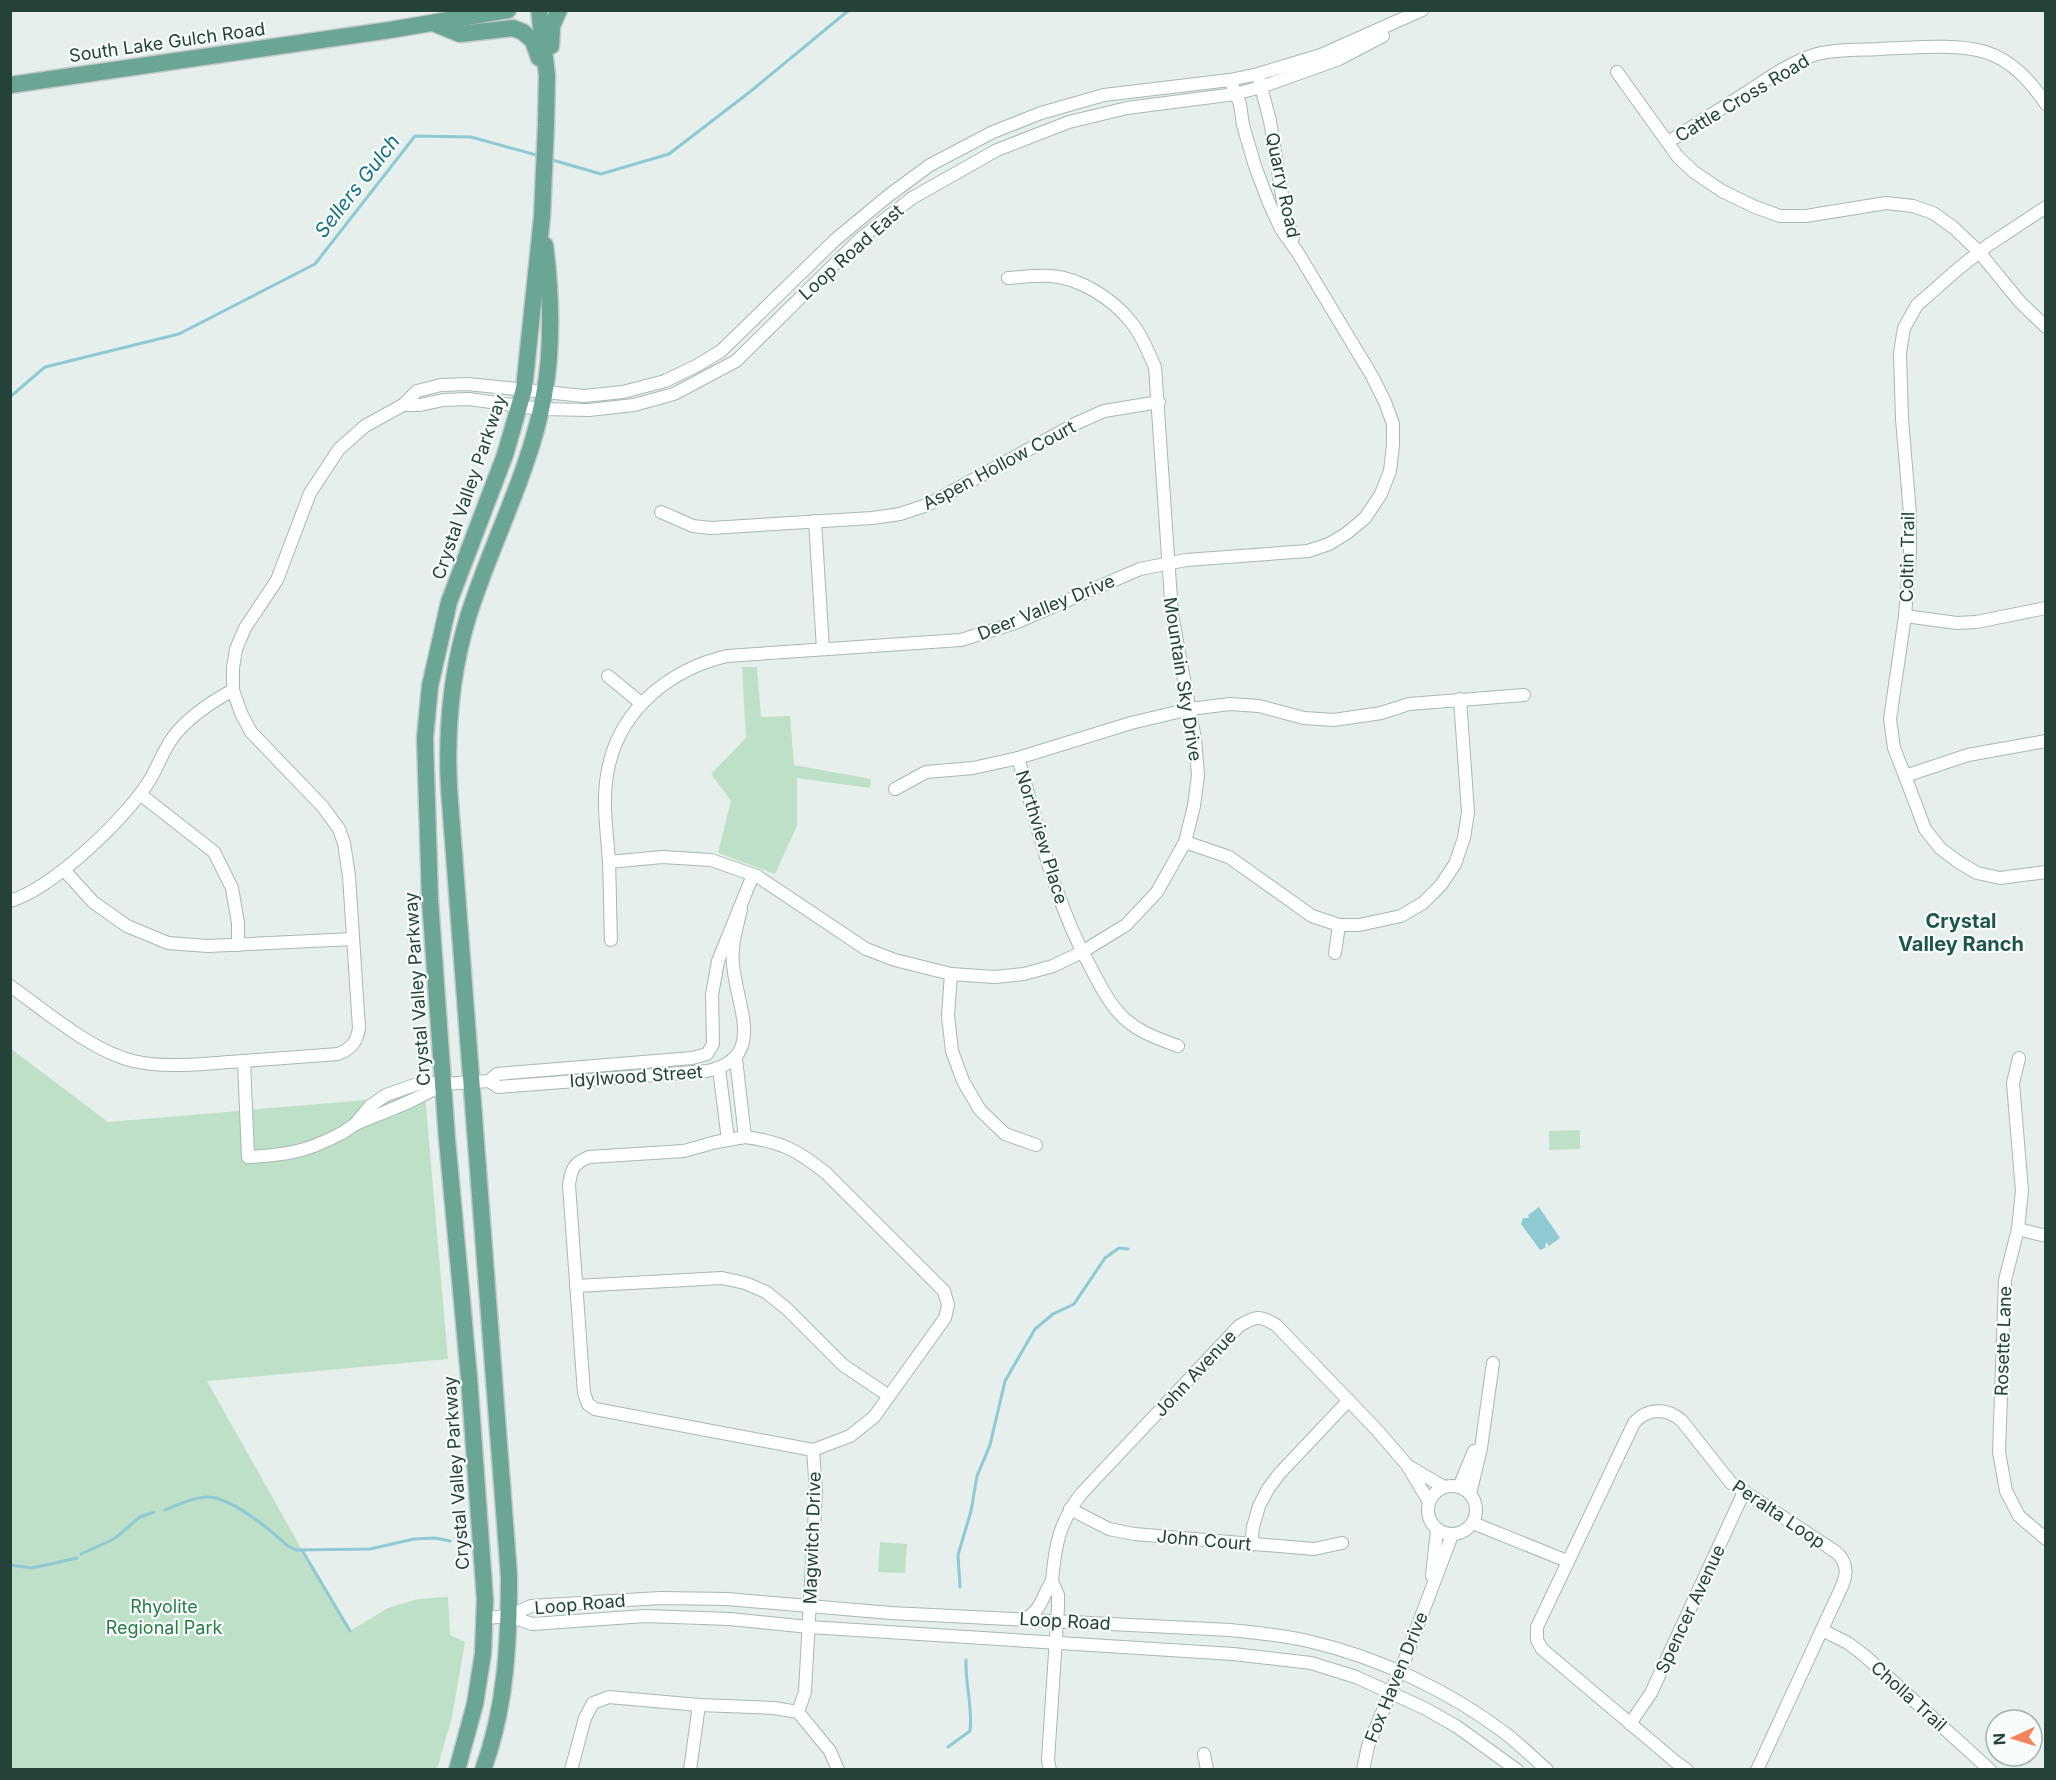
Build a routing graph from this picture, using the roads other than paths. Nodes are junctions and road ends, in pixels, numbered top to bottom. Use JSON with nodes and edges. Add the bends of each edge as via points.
{"nodes":[{"id":1,"x":508,"y":10,"type":"edge"},
{"id":2,"x":539,"y":10,"type":"edge"},
{"id":3,"x":560,"y":10,"type":"edge"},
{"id":4,"x":1422,"y":10,"type":"edge"},
{"id":5,"x":1428,"y":10,"type":"edge"},
{"id":6,"x":432,"y":23,"type":"junction"},
{"id":7,"x":1617,"y":72,"type":"dead end"},
{"id":8,"x":1258,"y":74,"type":"junction"},
{"id":9,"x":547,"y":75,"type":"junction"},
{"id":10,"x":1230,"y":80,"type":"junction"},
{"id":11,"x":10,"y":85,"type":"edge"},
{"id":12,"x":1261,"y":87,"type":"junction"},
{"id":13,"x":1235,"y":94,"type":"junction"},
{"id":14,"x":2046,"y":104,"type":"edge"},
{"id":15,"x":1668,"y":142,"type":"junction"},
{"id":16,"x":2046,"y":207,"type":"edge"},
{"id":17,"x":542,"y":217,"type":"junction"},
{"id":18,"x":1979,"y":252,"type":"junction"},
{"id":19,"x":1298,"y":253,"type":"junction"},
{"id":20,"x":1008,"y":278,"type":"dead end"},
{"id":21,"x":2046,"y":327,"type":"edge"},
{"id":22,"x":522,"y":397,"type":"junction"},
{"id":23,"x":543,"y":400,"type":"junction"},
{"id":24,"x":1159,"y":402,"type":"junction"},
{"id":25,"x":661,"y":512,"type":"dead end"},
{"id":26,"x":815,"y":521,"type":"junction"},
{"id":27,"x":1167,"y":563,"type":"junction"},
{"id":28,"x":2046,"y":608,"type":"edge"},
{"id":29,"x":1905,"y":616,"type":"junction"},
{"id":30,"x":823,"y":649,"type":"junction"},
{"id":31,"x":608,"y":676,"type":"dead end"},
{"id":32,"x":233,"y":690,"type":"junction"},
{"id":33,"x":1524,"y":695,"type":"dead end"},
{"id":34,"x":1460,"y":699,"type":"junction"},
{"id":35,"x":642,"y":704,"type":"junction"},
{"id":36,"x":1190,"y":709,"type":"junction"},
{"id":37,"x":2046,"y":741,"type":"edge"},
{"id":38,"x":1018,"y":758,"type":"junction"},
{"id":39,"x":1905,"y":776,"type":"junction"},
{"id":40,"x":895,"y":789,"type":"dead end"},
{"id":41,"x":140,"y":794,"type":"junction"},
{"id":42,"x":1185,"y":842,"type":"junction"},
{"id":43,"x":609,"y":862,"type":"junction"},
{"id":44,"x":64,"y":870,"type":"junction"},
{"id":45,"x":2046,"y":872,"type":"edge"},
{"id":46,"x":753,"y":875,"type":"junction"},
{"id":47,"x":10,"y":901,"type":"edge"},
{"id":48,"x":741,"y":909,"type":"junction"},
{"id":49,"x":1339,"y":925,"type":"junction"},
{"id":50,"x":352,"y":939,"type":"junction"},
{"id":51,"x":611,"y":940,"type":"dead end"},
{"id":52,"x":238,"y":945,"type":"junction"},
{"id":53,"x":1082,"y":952,"type":"junction"},
{"id":54,"x":1335,"y":953,"type":"dead end"},
{"id":55,"x":951,"y":974,"type":"junction"},
{"id":56,"x":10,"y":986,"type":"edge"},
{"id":57,"x":1178,"y":1046,"type":"dead end"},
{"id":58,"x":2019,"y":1058,"type":"dead end"},
{"id":59,"x":736,"y":1059,"type":"junction"},
{"id":60,"x":244,"y":1061,"type":"junction"},
{"id":61,"x":719,"y":1069,"type":"junction"},
{"id":62,"x":489,"y":1081,"type":"junction"},
{"id":63,"x":471,"y":1083,"type":"junction"},
{"id":64,"x":443,"y":1084,"type":"junction"},
{"id":65,"x":745,"y":1137,"type":"junction"},
{"id":66,"x":728,"y":1140,"type":"junction"},
{"id":67,"x":1036,"y":1145,"type":"dead end"},
{"id":68,"x":2018,"y":1229,"type":"junction"},
{"id":69,"x":2046,"y":1236,"type":"edge"},
{"id":70,"x":576,"y":1286,"type":"junction"},
{"id":71,"x":1493,"y":1363,"type":"dead end"},
{"id":72,"x":889,"y":1396,"type":"junction"},
{"id":73,"x":1348,"y":1400,"type":"junction"},
{"id":74,"x":1484,"y":1428,"type":"junction"},
{"id":75,"x":813,"y":1450,"type":"junction"},
{"id":76,"x":1407,"y":1465,"type":"junction"},
{"id":77,"x":1443,"y":1487,"type":"junction"},
{"id":78,"x":1459,"y":1487,"type":"junction"},
{"id":79,"x":1744,"y":1492,"type":"junction"},
{"id":80,"x":1470,"y":1494,"type":"junction"},
{"id":81,"x":1429,"y":1502,"type":"junction"},
{"id":82,"x":1070,"y":1509,"type":"junction"},
{"id":83,"x":1473,"y":1523,"type":"junction"},
{"id":84,"x":1437,"y":1530,"type":"junction"},
{"id":85,"x":1452,"y":1535,"type":"junction"},
{"id":86,"x":2046,"y":1539,"type":"edge"},
{"id":87,"x":1342,"y":1543,"type":"dead end"},
{"id":88,"x":1251,"y":1545,"type":"junction"},
{"id":89,"x":1567,"y":1561,"type":"junction"},
{"id":90,"x":1052,"y":1581,"type":"junction"},
{"id":91,"x":1432,"y":1586,"type":"junction"},
{"id":92,"x":810,"y":1605,"type":"junction"},
{"id":93,"x":509,"y":1616,"type":"junction"},
{"id":94,"x":485,"y":1618,"type":"junction"},
{"id":95,"x":1025,"y":1619,"type":"junction"},
{"id":96,"x":1057,"y":1621,"type":"junction"},
{"id":97,"x":808,"y":1627,"type":"junction"},
{"id":98,"x":1822,"y":1630,"type":"junction"},
{"id":99,"x":1055,"y":1642,"type":"junction"},
{"id":100,"x":1399,"y":1672,"type":"junction"},
{"id":101,"x":1390,"y":1692,"type":"junction"},
{"id":102,"x":699,"y":1706,"type":"junction"},
{"id":103,"x":798,"y":1713,"type":"junction"},
{"id":104,"x":1630,"y":1724,"type":"junction"},
{"id":105,"x":1204,"y":1754,"type":"dead end"},
{"id":106,"x":457,"y":1770,"type":"edge"},
{"id":107,"x":483,"y":1770,"type":"edge"},
{"id":108,"x":571,"y":1770,"type":"edge"},
{"id":109,"x":690,"y":1770,"type":"edge"},
{"id":110,"x":838,"y":1770,"type":"edge"},
{"id":111,"x":1050,"y":1770,"type":"edge"},
{"id":112,"x":1207,"y":1770,"type":"edge"},
{"id":113,"x":1363,"y":1770,"type":"edge"},
{"id":114,"x":1517,"y":1770,"type":"edge"},
{"id":115,"x":1547,"y":1770,"type":"edge"},
{"id":116,"x":1687,"y":1770,"type":"edge"},
{"id":117,"x":1757,"y":1770,"type":"edge"},
{"id":118,"x":1990,"y":1770,"type":"edge"}],
"edges":[{"from":1,"to":6,"type":"main road","name":"South Lake Gulch Road"},
{"from":2,"to":9,"type":"main road","name":"Crystal Valley Parkway"},
{"from":3,"to":9,"type":"main road","via":[[552,26],[552,63]]},
{"from":4,"to":8,"type":"street","name":"Loop Road East","via":[[1321,55]]},
{"from":5,"to":12,"type":"street","name":"Loop Road East","via":[[1339,59]]},
{"from":6,"to":9,"type":"main road","via":[[459,34],[502,28],[523,32],[533,41]]},
{"from":6,"to":11,"type":"main road","name":"South Lake Gulch Road"},
{"from":7,"to":15,"type":"street"},
{"from":8,"to":10,"type":"street","name":"Loop Road East"},
{"from":8,"to":12,"type":"street","name":"Quarry Road"},
{"from":9,"to":17,"type":"main road","name":"Crystal Valley Parkway"},
{"from":10,"to":13,"type":"street","name":"Quarry Road"},
{"from":10,"to":23,"type":"street","name":"Loop Road East","via":[[1104,95],[993,132],[930,165],[888,196],[835,240],[721,351],[698,365],[664,381],[623,392]]},
{"from":12,"to":13,"type":"street","name":"Loop Road East"},
{"from":12,"to":19,"type":"street","name":"Quarry Road","via":[[1285,214]]},
{"from":13,"to":19,"type":"street","name":"Quarry Road","via":[[1269,203]]},
{"from":13,"to":23,"type":"street","name":"Loop Road East","via":[[1127,108],[1070,122],[997,150],[912,198],[860,239],[736,361],[695,384],[654,401],[600,410]]},
{"from":14,"to":15,"type":"street","name":"Cattle Cross Road","via":[[2012,65],[1986,52],[1966,48],[1837,51],[1816,54],[1796,63]]},
{"from":15,"to":18,"type":"street","via":[[1694,172],[1755,207],[1780,216],[1806,216],[1886,203],[1913,206],[1933,213]]},
{"from":16,"to":18,"type":"street","name":"Coltin Trail"},
{"from":17,"to":22,"type":"main road","name":"Crystal Valley Parkway"},
{"from":17,"to":23,"type":"main road","name":"Crystal Valley Parkway","via":[[549,296]]},
{"from":18,"to":21,"type":"street"},
{"from":18,"to":29,"type":"street","name":"Coltin Trail","via":[[1917,305],[1904,328],[1900,353],[1902,419],[1910,514]]},
{"from":19,"to":27,"type":"street","name":"Deer Valley Drive","via":[[1372,376],[1393,424],[1390,471],[1381,494],[1365,518],[1347,533],[1308,551]]},
{"from":20,"to":24,"type":"street","name":"Mountain Sky Drive","via":[[1066,279],[1112,303],[1131,321],[1144,342],[1155,367]]},
{"from":22,"to":23,"type":"street","name":"Loop Road East"},
{"from":22,"to":32,"type":"street","name":"Loop Road East","via":[[468,384],[417,391],[404,405],[365,426],[339,449],[310,493],[277,580],[245,628],[236,649]]},
{"from":22,"to":64,"type":"main road","name":"Crystal Valley Parkway","via":[[505,455],[449,602],[434,661],[427,712],[430,900]]},
{"from":23,"to":63,"type":"main road","name":"Crystal Valley Parkway","via":[[527,458],[468,617],[450,702],[447,752]]},
{"from":24,"to":26,"type":"street","name":"Aspen Hollow Court","via":[[1104,411],[927,505],[900,514]]},
{"from":24,"to":27,"type":"street","name":"Mountain Sky Drive"},
{"from":25,"to":26,"type":"street","name":"Aspen Hollow Court","via":[[693,526],[711,528]]},
{"from":26,"to":30,"type":"street"},
{"from":27,"to":30,"type":"street","name":"Deer Valley Drive","via":[[1140,569],[976,636]]},
{"from":27,"to":36,"type":"street","name":"Mountain Sky Drive"},
{"from":28,"to":29,"type":"street","via":[[1957,623]]},
{"from":29,"to":39,"type":"street","name":"Coltin Trail","via":[[1890,719],[1894,748]]},
{"from":30,"to":35,"type":"street","name":"Deer Valley Drive","via":[[705,661],[666,682]]},
{"from":31,"to":35,"type":"street"},
{"from":32,"to":41,"type":"street","via":[[207,705],[177,732]]},
{"from":32,"to":50,"type":"street","via":[[251,732],[339,829],[349,876]]},
{"from":33,"to":34,"type":"street"},
{"from":34,"to":36,"type":"street","via":[[1409,704],[1334,720],[1304,718],[1259,706],[1230,704]]},
{"from":34,"to":49,"type":"street","via":[[1468,812],[1455,864],[1423,903],[1401,915],[1377,922]]},
{"from":35,"to":43,"type":"street","name":"Deer Valley Drive","via":[[630,718],[609,765],[605,800]]},
{"from":36,"to":38,"type":"street"},
{"from":36,"to":42,"type":"street","name":"Mountain Sky Drive","via":[[1198,775]]},
{"from":37,"to":39,"type":"street","via":[[1968,755]]},
{"from":38,"to":40,"type":"street","via":[[973,768],[926,772]]},
{"from":38,"to":53,"type":"street","name":"Northview Place","via":[[1054,886]]},
{"from":39,"to":45,"type":"street","name":"Coltin Trail","via":[[1925,829],[1940,848],[1958,861],[1977,873],[2000,878]]},
{"from":41,"to":44,"type":"street"},
{"from":41,"to":52,"type":"street","via":[[213,852],[232,888]]},
{"from":42,"to":49,"type":"street","via":[[1229,857],[1312,916]]},
{"from":42,"to":53,"type":"street","name":"Mountain Sky Drive","via":[[1157,892],[1126,925]]},
{"from":43,"to":46,"type":"street","name":"Mountain Sky Drive","via":[[662,857],[711,860]]},
{"from":43,"to":51,"type":"street","name":"Deer Valley Drive"},
{"from":44,"to":47,"type":"street","via":[[41,888]]},
{"from":44,"to":52,"type":"street","via":[[93,902],[127,926],[168,943]]},
{"from":46,"to":48,"type":"street","name":"Idylwood Street"},
{"from":46,"to":55,"type":"street","name":"Mountain Sky Drive","via":[[866,949]]},
{"from":48,"to":59,"type":"street","name":"Idylwood Street","via":[[732,952],[744,1035]]},
{"from":48,"to":62,"type":"street","name":"Idylwood Street","via":[[718,961],[712,995],[713,1044],[707,1054],[692,1059],[497,1074]]},
{"from":49,"to":54,"type":"street"},
{"from":50,"to":52,"type":"street"},
{"from":50,"to":60,"type":"street","via":[[358,1028],[354,1044],[329,1056]]},
{"from":53,"to":55,"type":"street","name":"Mountain Sky Drive","via":[[1024,974]]},
{"from":53,"to":57,"type":"street","name":"Northview Place","via":[[1120,1014],[1146,1035]]},
{"from":55,"to":67,"type":"street","via":[[949,1028],[963,1081],[980,1110],[1005,1134]]},
{"from":56,"to":60,"type":"street","via":[[87,1041],[132,1061],[161,1065]]},
{"from":58,"to":68,"type":"street","name":"Rosette Lane","via":[[2013,1083],[2022,1191]]},
{"from":59,"to":61,"type":"street","name":"Idylwood Street"},
{"from":59,"to":65,"type":"street"},
{"from":60,"to":64,"type":"street","name":"Idylwood Street","via":[[248,1156],[282,1155],[313,1147],[356,1124],[370,1106],[386,1095],[423,1082]]},
{"from":61,"to":62,"type":"street","name":"Idylwood Street","via":[[498,1087]]},
{"from":61,"to":66,"type":"street"},
{"from":62,"to":63,"type":"street","name":"Idylwood Street"},
{"from":63,"to":64,"type":"street","name":"Idylwood Street"},
{"from":63,"to":93,"type":"main road","name":"Crystal Valley Parkway"},
{"from":64,"to":94,"type":"main road","name":"Crystal Valley Parkway"},
{"from":65,"to":66,"type":"street"},
{"from":65,"to":72,"type":"street","via":[[770,1140],[808,1158],[944,1291],[948,1305],[945,1318]]},
{"from":66,"to":70,"type":"street","via":[[684,1151],[589,1157],[577,1162],[570,1172],[569,1185]]},
{"from":68,"to":69,"type":"street"},
{"from":68,"to":86,"type":"street","name":"Rosette Lane","via":[[2005,1280],[1999,1452],[2006,1491],[2019,1516]]},
{"from":70,"to":72,"type":"street","via":[[722,1278],[745,1283],[766,1292],[843,1365]]},
{"from":70,"to":75,"type":"street","via":[[584,1393],[595,1409]]},
{"from":71,"to":74,"type":"street"},
{"from":72,"to":75,"type":"street","via":[[874,1417],[850,1436]]},
{"from":73,"to":76,"type":"street","name":"John Avenue"},
{"from":73,"to":82,"type":"street","name":"John Avenue","via":[[1276,1325],[1265,1318],[1252,1318],[1239,1326]]},
{"from":73,"to":88,"type":"street","via":[[1268,1489],[1259,1506]]},
{"from":74,"to":78,"type":"street"},
{"from":74,"to":80,"type":"street"},
{"from":75,"to":92,"type":"street","name":"Magwitch Drive","via":[[816,1491]]},
{"from":76,"to":77,"type":"street","name":"John Avenue"},
{"from":76,"to":81,"type":"street","name":"John Avenue"},
{"from":77,"to":78,"type":"street"},
{"from":77,"to":81,"type":"street"},
{"from":78,"to":80,"type":"street"},
{"from":79,"to":89,"type":"street","name":"Peralta Loop","via":[[1722,1473],[1676,1415],[1661,1410],[1647,1413],[1634,1423]]},
{"from":79,"to":98,"type":"street","name":"Peralta Loop","via":[[1836,1552],[1845,1562],[1846,1577]]},
{"from":79,"to":104,"type":"street","name":"Spencer Avenue","via":[[1651,1693]]},
{"from":80,"to":83,"type":"street","via":[[1476,1508]]},
{"from":81,"to":84,"type":"street","via":[[1428,1514]]},
{"from":82,"to":88,"type":"street","name":"John Court","via":[[1120,1532]]},
{"from":82,"to":90,"type":"street","name":"John Avenue","via":[[1059,1532]]},
{"from":83,"to":85,"type":"street"},
{"from":83,"to":89,"type":"street"},
{"from":84,"to":85,"type":"street"},
{"from":84,"to":91,"type":"street","name":"Fox Haven Drive"},
{"from":85,"to":91,"type":"street","name":"Fox Haven Drive"},
{"from":87,"to":88,"type":"street","name":"John Court","via":[[1314,1549]]},
{"from":89,"to":104,"type":"street","name":"Peralta Loop","via":[[1537,1628],[1537,1640],[1542,1649]]},
{"from":90,"to":95,"type":"street","name":"John Avenue","via":[[1040,1607]]},
{"from":90,"to":96,"type":"street","name":"John Avenue","via":[[1058,1595]]},
{"from":91,"to":100,"type":"street","name":"Fox Haven Drive"},
{"from":92,"to":93,"type":"street","name":"Loop Road","via":[[660,1598],[531,1606]]},
{"from":92,"to":95,"type":"street","name":"Loop Road"},
{"from":92,"to":97,"type":"street","name":"Magwitch Drive"},
{"from":93,"to":94,"type":"street"},
{"from":93,"to":97,"type":"street","name":"Loop Road","via":[[532,1624],[645,1616]]},
{"from":93,"to":107,"type":"main road","name":"Crystal Valley Parkway","via":[[504,1684]]},
{"from":94,"to":106,"type":"main road","name":"Crystal Valley Parkway","via":[[475,1704]]},
{"from":95,"to":96,"type":"street","name":"Loop Road"},
{"from":96,"to":99,"type":"street","name":"John Avenue"},
{"from":96,"to":100,"type":"street","name":"Loop Road","via":[[1273,1635],[1354,1653]]},
{"from":97,"to":99,"type":"street","name":"Loop Road"},
{"from":97,"to":103,"type":"street","name":"Magwitch Drive","via":[[805,1692]]},
{"from":98,"to":117,"type":"street","name":"Peralta Loop"},
{"from":98,"to":118,"type":"street","name":"Cholla Trail","via":[[1865,1656]]},
{"from":99,"to":101,"type":"street","name":"Loop Road","via":[[1311,1663]]},
{"from":99,"to":111,"type":"street","name":"John Avenue"},
{"from":100,"to":101,"type":"street","name":"Fox Haven Drive"},
{"from":100,"to":115,"type":"street","name":"Loop Road","via":[[1435,1689],[1505,1733]]},
{"from":101,"to":113,"type":"street","name":"Fox Haven Drive","via":[[1368,1746]]},
{"from":101,"to":114,"type":"street","name":"Loop Road","via":[[1456,1726]]},
{"from":102,"to":103,"type":"street","via":[[774,1708]]},
{"from":102,"to":108,"type":"street","via":[[609,1697],[593,1703]]},
{"from":102,"to":109,"type":"street"},
{"from":103,"to":110,"type":"street","via":[[830,1751]]},
{"from":104,"to":116,"type":"street"},
{"from":105,"to":112,"type":"street"}]}
